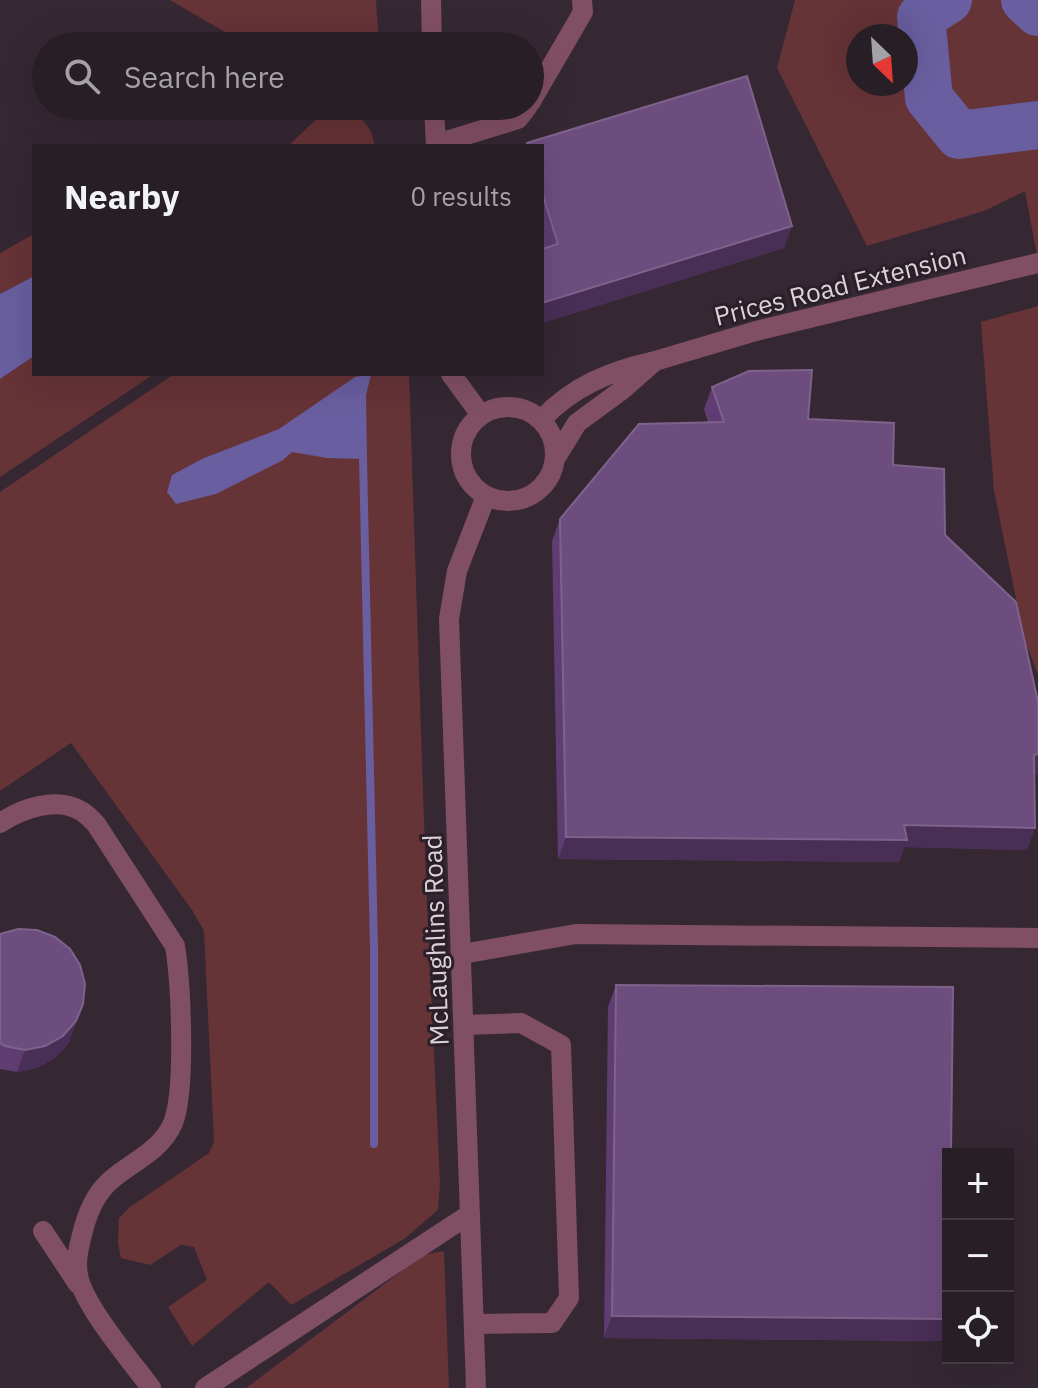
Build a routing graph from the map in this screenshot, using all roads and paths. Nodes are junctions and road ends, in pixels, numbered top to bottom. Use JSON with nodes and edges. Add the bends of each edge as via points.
{"nodes":[{"id":1,"x":431,"y":0,"type":"edge"},
{"id":2,"x":582,"y":0,"type":"edge"},
{"id":3,"x":432,"y":32,"type":"edge"},
{"id":4,"x":544,"y":79,"type":"edge"},
{"id":5,"x":435,"y":120,"type":"edge"},
{"id":6,"x":515,"y":120,"type":"edge"},
{"id":7,"x":436,"y":144,"type":"edge"},
{"id":8,"x":439,"y":144,"type":"edge"},
{"id":9,"x":1028,"y":266,"type":"edge"},
{"id":10,"x":655,"y":361,"type":"junction"},
{"id":11,"x":452,"y":376,"type":"edge"},
{"id":12,"x":481,"y":415,"type":"junction"},
{"id":13,"x":541,"y":420,"type":"junction"},
{"id":14,"x":555,"y":459,"type":"junction"},
{"id":15,"x":486,"y":496,"type":"junction"},
{"id":16,"x":0,"y":823,"type":"edge"},
{"id":17,"x":1038,"y":938,"type":"edge"},
{"id":18,"x":462,"y":954,"type":"junction"},
{"id":19,"x":464,"y":1025,"type":"junction"},
{"id":20,"x":470,"y":1214,"type":"junction"},
{"id":21,"x":43,"y":1231,"type":"dead end"},
{"id":22,"x":90,"y":1302,"type":"junction"},
{"id":23,"x":474,"y":1324,"type":"junction"},
{"id":24,"x":151,"y":1388,"type":"edge"},
{"id":25,"x":205,"y":1388,"type":"edge"},
{"id":26,"x":476,"y":1388,"type":"edge"}],
"edges":[{"from":1,"to":3,"type":"street"},
{"from":2,"to":4,"type":"street","via":[[583,12]]},
{"from":5,"to":7,"type":"street"},
{"from":6,"to":8,"type":"street"},
{"from":9,"to":10,"type":"street","name":"Prices Road Extension","via":[[756,331]]},
{"from":10,"to":13,"type":"street","name":"Prices Road Extension","via":[[615,370],[560,400]]},
{"from":10,"to":14,"type":"street","name":"Prices Road Extension","via":[[577,423]]},
{"from":11,"to":12,"type":"street"},
{"from":12,"to":13,"type":"street","via":[[512,407]]},
{"from":12,"to":15,"type":"street","via":[[466,434],[461,457],[464,473]]},
{"from":13,"to":14,"type":"street","via":[[550,432]]},
{"from":14,"to":15,"type":"street","via":[[551,474],[530,496],[516,501]]},
{"from":15,"to":18,"type":"street","name":"McLaughlins Road","via":[[457,571],[449,619]]},
{"from":16,"to":22,"type":"street","via":[[36,807],[80,810],[96,824],[175,946],[180,1101],[163,1141],[111,1180],[95,1199],[78,1250],[78,1277]]},
{"from":17,"to":18,"type":"street","via":[[576,934]]},
{"from":18,"to":19,"type":"street","name":"McLaughlins Road"},
{"from":19,"to":20,"type":"street","name":"McLaughlins Road"},
{"from":19,"to":23,"type":"street","via":[[521,1023],[561,1045],[569,1298],[552,1323]]},
{"from":20,"to":23,"type":"street","name":"McLaughlins Road"},
{"from":20,"to":25,"type":"street"},
{"from":21,"to":22,"type":"street"},
{"from":22,"to":24,"type":"street"},
{"from":23,"to":26,"type":"street","name":"McLaughlins Road"}]}
